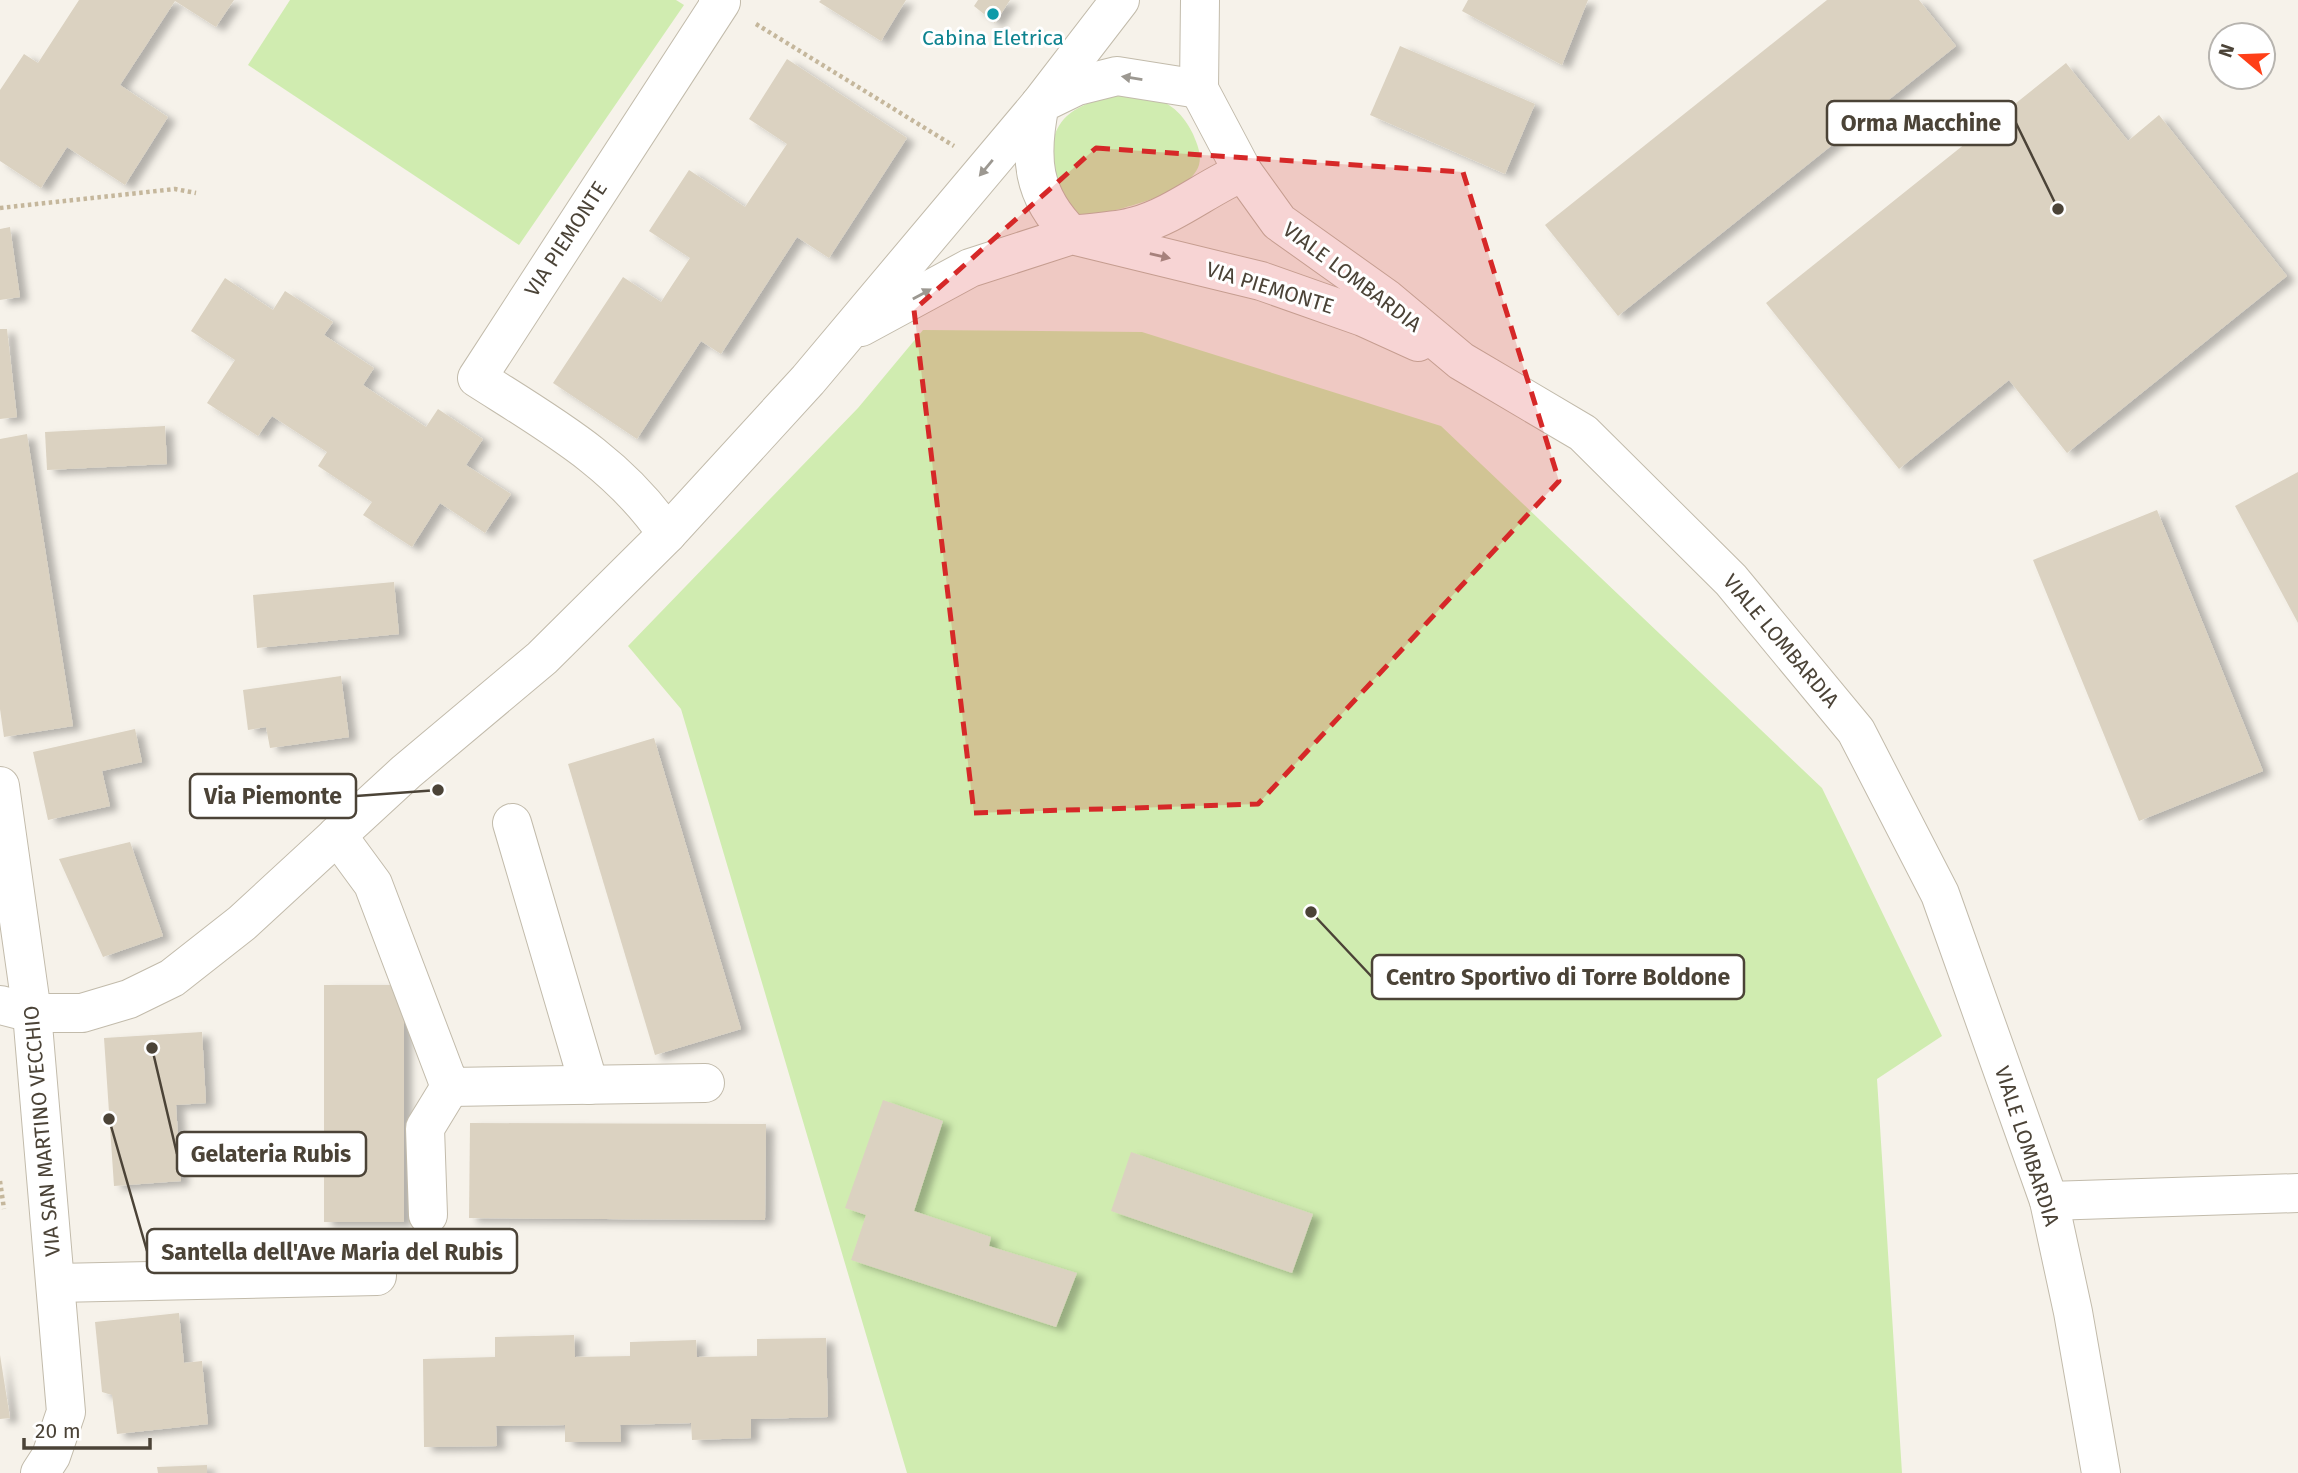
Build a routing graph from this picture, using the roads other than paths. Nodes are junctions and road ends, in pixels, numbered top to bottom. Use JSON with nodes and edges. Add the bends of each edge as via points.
{"nodes":[{"id":1,"x":1121,"y":0,"type":"edge"},
{"id":2,"x":1200,"y":0,"type":"edge"},
{"id":3,"x":719,"y":1,"type":"edge"},
{"id":4,"x":1199,"y":89,"type":"junction"},
{"id":5,"x":1040,"y":104,"type":"junction"},
{"id":6,"x":1243,"y":172,"type":"junction"},
{"id":7,"x":1072,"y":235,"type":"junction"},
{"id":8,"x":841,"y":338,"type":"junction"},
{"id":9,"x":1461,"y":361,"type":"junction"},
{"id":10,"x":667,"y":534,"type":"junction"},
{"id":11,"x":0,"y":786,"type":"edge"},
{"id":12,"x":513,"y":823,"type":"dead end"},
{"id":13,"x":337,"y":835,"type":"junction"},
{"id":14,"x":16,"y":1009,"type":"edge"},
{"id":15,"x":705,"y":1083,"type":"dead end"},
{"id":16,"x":589,"y":1085,"type":"junction"},
{"id":17,"x":450,"y":1087,"type":"junction"},
{"id":18,"x":2298,"y":1194,"type":"edge"},
{"id":19,"x":2049,"y":1201,"type":"junction"},
{"id":20,"x":428,"y":1215,"type":"dead end"},
{"id":21,"x":377,"y":1276,"type":"dead end"},
{"id":22,"x":56,"y":1283,"type":"junction"},
{"id":23,"x":40,"y":1473,"type":"edge"},
{"id":24,"x":2101,"y":1473,"type":"edge"}],
"edges":[{"from":1,"to":5,"type":"street"},
{"from":2,"to":4,"type":"street","name":"VIALE LOMBARDIA"},
{"from":3,"to":10,"type":"street","name":"VIA PIEMONTE","via":[[477,378],[587,448],[647,505]]},
{"from":4,"to":5,"type":"street","one_way":true,"via":[[1117,76],[1077,86]]},
{"from":4,"to":6,"type":"street","name":"VIALE LOMBARDIA"},
{"from":5,"to":7,"type":"street","via":[[1032,144],[1036,180],[1058,222]]},
{"from":5,"to":8,"type":"street","one_way":true},
{"from":6,"to":7,"type":"street","via":[[1136,227]]},
{"from":6,"to":9,"type":"street","name":"VIALE LOMBARDIA","via":[[1279,222],[1387,299]]},
{"from":8,"to":7,"type":"street","one_way":true,"via":[[970,268]]},
{"from":7,"to":9,"type":"street","name":"VIA PIEMONTE","one_way":true,"via":[[1261,281],[1363,317]]},
{"from":8,"to":10,"type":"street"},
{"from":9,"to":19,"type":"street","name":"VIALE LOMBARDIA","via":[[1583,433],[1731,580],[1856,731],[1940,894]]},
{"from":10,"to":13,"type":"street","via":[[542,658]]},
{"from":11,"to":14,"type":"street","name":"VIA SAN MARTINO VECCHIO"},
{"from":12,"to":16,"type":"street"},
{"from":13,"to":14,"type":"street","via":[[242,923],[172,978],[129,999],[82,1013]]},
{"from":13,"to":17,"type":"street","via":[[373,884]]},
{"from":14,"to":22,"type":"street","name":"VIA SAN MARTINO VECCHIO"},
{"from":15,"to":16,"type":"street"},
{"from":16,"to":17,"type":"street"},
{"from":17,"to":20,"type":"street","via":[[425,1128]]},
{"from":18,"to":19,"type":"street"},
{"from":19,"to":24,"type":"street","name":"VIALE LOMBARDIA"},
{"from":21,"to":22,"type":"street"},
{"from":22,"to":23,"type":"street","name":"VIA SAN MARTINO VECCHIO","via":[[66,1412]]}]}
